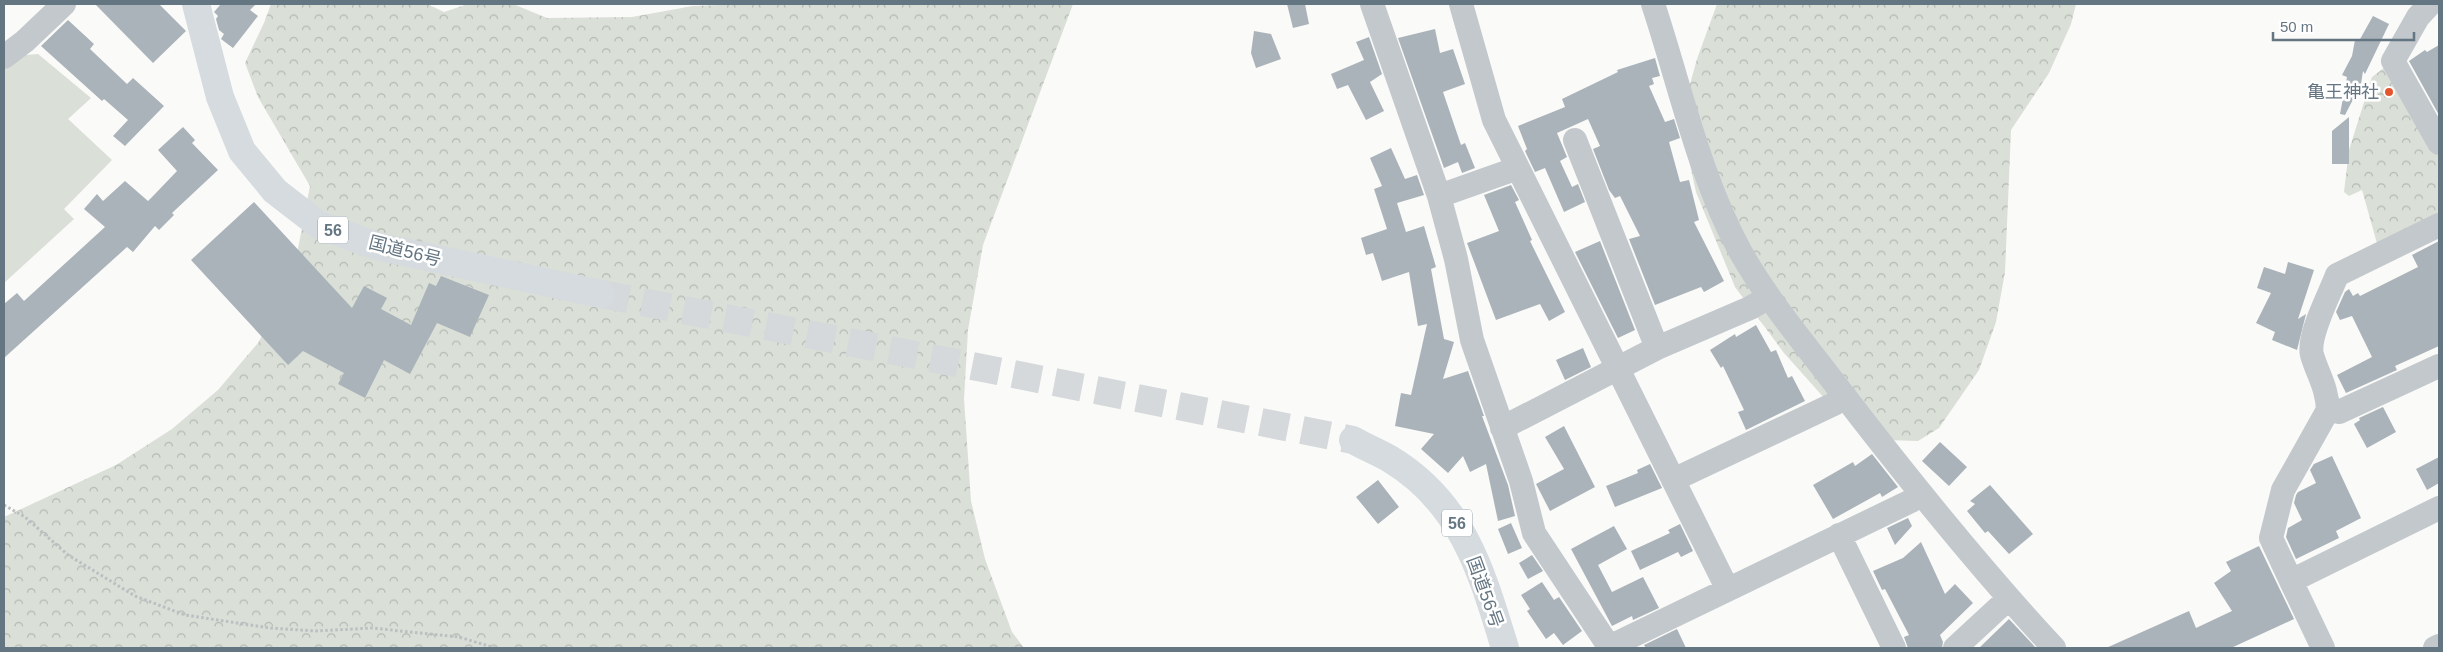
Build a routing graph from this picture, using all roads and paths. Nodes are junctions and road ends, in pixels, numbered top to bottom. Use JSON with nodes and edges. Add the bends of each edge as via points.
{"nodes":[{"id":1,"x":64,"y":4,"type":"edge"},
{"id":2,"x":196,"y":4,"type":"edge"},
{"id":3,"x":1372,"y":4,"type":"edge"},
{"id":4,"x":1653,"y":4,"type":"edge"},
{"id":5,"x":2430,"y":4,"type":"edge"},
{"id":6,"x":1467,"y":5,"type":"edge"},
{"id":7,"x":4,"y":58,"type":"edge"},
{"id":8,"x":1574,"y":140,"type":"dead end"},
{"id":9,"x":2439,"y":143,"type":"edge"},
{"id":10,"x":1518,"y":168,"type":"junction"},
{"id":11,"x":1439,"y":196,"type":"junction"},
{"id":12,"x":2439,"y":225,"type":"edge"},
{"id":13,"x":601,"y":294,"type":"tunnel mouth"},
{"id":14,"x":1769,"y":297,"type":"junction"},
{"id":15,"x":1657,"y":348,"type":"junction"},
{"id":16,"x":2439,"y":366,"type":"edge"},
{"id":17,"x":1618,"y":369,"type":"junction"},
{"id":18,"x":1845,"y":396,"type":"junction"},
{"id":19,"x":2328,"y":410,"type":"junction"},
{"id":20,"x":1502,"y":428,"type":"junction"},
{"id":21,"x":1353,"y":440,"type":"tunnel mouth"},
{"id":22,"x":1673,"y":480,"type":"junction"},
{"id":23,"x":1920,"y":494,"type":"junction"},
{"id":24,"x":4,"y":505,"type":"edge"},
{"id":25,"x":2439,"y":508,"type":"edge"},
{"id":26,"x":1838,"y":535,"type":"junction"},
{"id":27,"x":2291,"y":581,"type":"junction"},
{"id":28,"x":1727,"y":588,"type":"junction"},
{"id":29,"x":2008,"y":599,"type":"junction"},
{"id":30,"x":2439,"y":646,"type":"edge"},
{"id":31,"x":1609,"y":647,"type":"edge"},
{"id":32,"x":1890,"y":647,"type":"edge"},
{"id":33,"x":495,"y":648,"type":"edge"},
{"id":34,"x":1505,"y":648,"type":"edge"},
{"id":35,"x":1955,"y":648,"type":"edge"},
{"id":36,"x":2054,"y":648,"type":"edge"},
{"id":37,"x":2323,"y":648,"type":"edge"},
{"id":38,"x":2435,"y":648,"type":"edge"}],
"edges":[{"from":1,"to":7,"type":"street"},
{"from":2,"to":13,"type":"highway","name":"国道56号","number":"56","via":[[220,97],[242,150],[275,191],[319,225],[376,246]]},
{"from":3,"to":11,"type":"street"},
{"from":4,"to":14,"type":"street","via":[[1709,183],[1740,250]]},
{"from":5,"to":9,"type":"street","via":[[2418,17],[2392,61]]},
{"from":6,"to":10,"type":"street","via":[[1494,120]]},
{"from":8,"to":15,"type":"street"},
{"from":10,"to":11,"type":"street"},
{"from":10,"to":17,"type":"street"},
{"from":11,"to":20,"type":"street","via":[[1472,340]]},
{"from":12,"to":19,"type":"street","via":[[2337,275],[2313,336],[2311,353],[2327,392]]},
{"from":14,"to":15,"type":"street"},
{"from":14,"to":18,"type":"street"},
{"from":15,"to":17,"type":"street"},
{"from":16,"to":19,"type":"street","via":[[2339,412]]},
{"from":17,"to":20,"type":"street"},
{"from":17,"to":22,"type":"street"},
{"from":18,"to":22,"type":"street"},
{"from":18,"to":23,"type":"street"},
{"from":19,"to":27,"type":"street","via":[[2283,490],[2271,538]]},
{"from":20,"to":31,"type":"street","via":[[1521,481],[1534,532]]},
{"from":21,"to":34,"type":"highway","name":"国道56号","number":"56","via":[[1391,460],[1424,485],[1457,522],[1482,574]]},
{"from":22,"to":28,"type":"street"},
{"from":23,"to":26,"type":"street"},
{"from":23,"to":29,"type":"street"},
{"from":24,"to":33,"type":"path","via":[[25,517],[68,555],[135,596],[185,615],[270,628],[315,631],[372,628],[430,634],[458,637]]},
{"from":25,"to":27,"type":"street"},
{"from":26,"to":28,"type":"street"},
{"from":26,"to":32,"type":"street"},
{"from":27,"to":37,"type":"street"},
{"from":28,"to":31,"type":"street"},
{"from":29,"to":35,"type":"street"},
{"from":29,"to":36,"type":"street"},
{"from":30,"to":38,"type":"street"}]}
